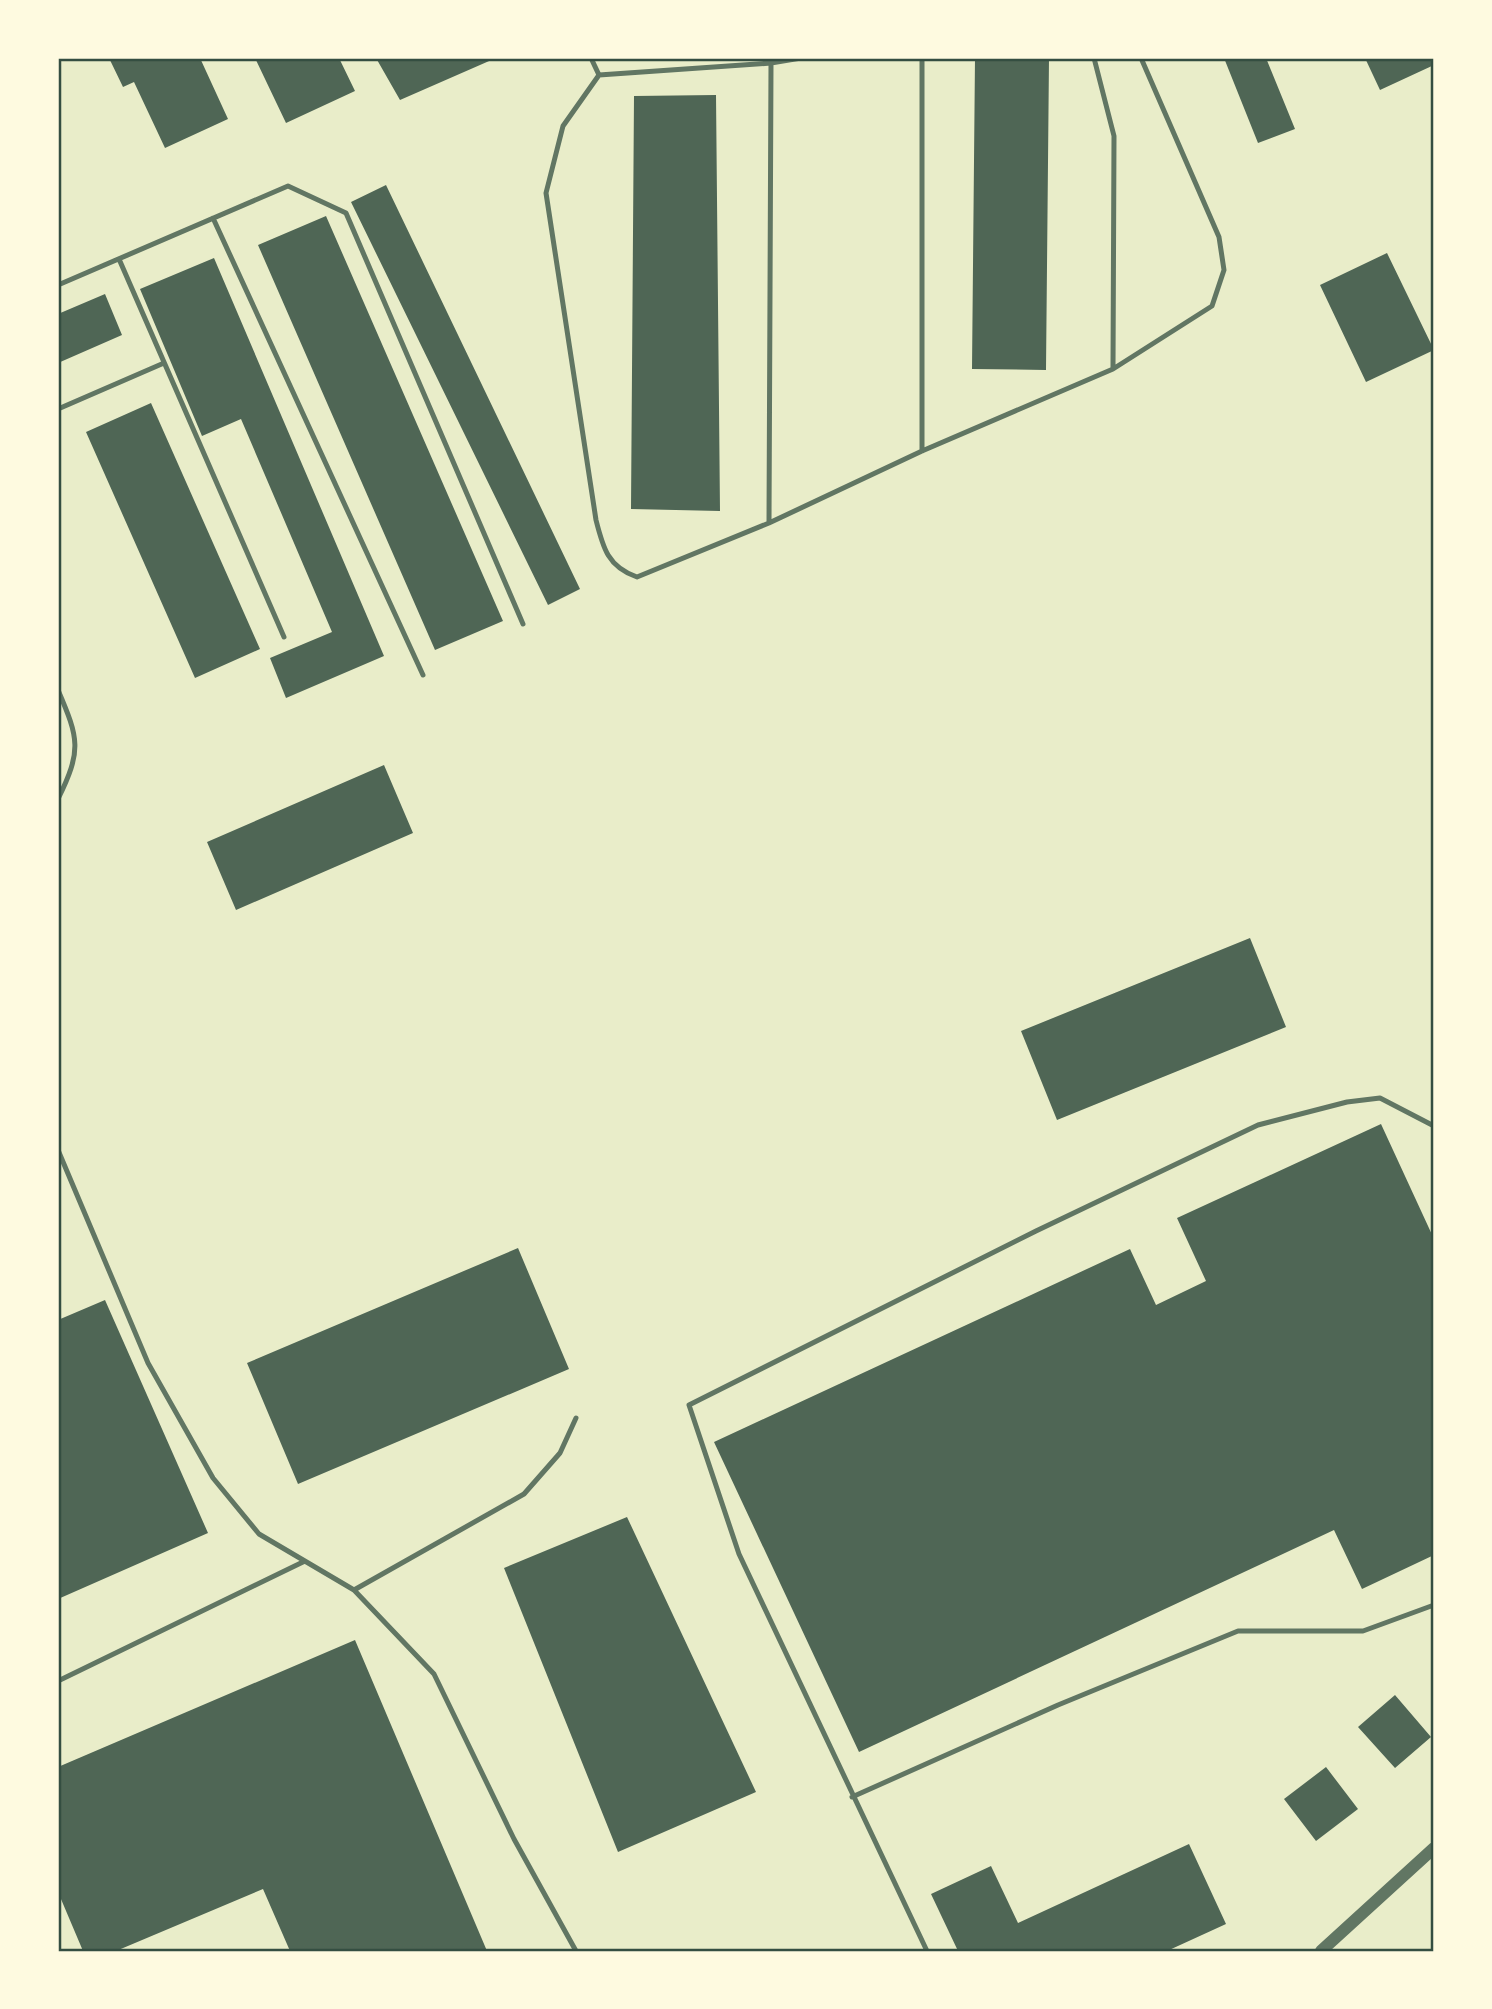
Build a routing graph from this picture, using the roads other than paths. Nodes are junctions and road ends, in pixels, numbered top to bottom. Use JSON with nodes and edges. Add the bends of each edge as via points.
{"nodes":[{"id":1,"x":591,"y":58,"type":"edge"},
{"id":2,"x":801,"y":58,"type":"edge"},
{"id":3,"x":922,"y":58,"type":"edge"},
{"id":4,"x":1094,"y":58,"type":"edge"},
{"id":5,"x":1141,"y":58,"type":"edge"},
{"id":6,"x":771,"y":63,"type":"junction"},
{"id":7,"x":599,"y":75,"type":"junction"},
{"id":8,"x":213,"y":218,"type":"junction"},
{"id":9,"x":119,"y":259,"type":"junction"},
{"id":10,"x":58,"y":285,"type":"edge"},
{"id":11,"x":164,"y":363,"type":"junction"},
{"id":12,"x":1113,"y":369,"type":"junction"},
{"id":13,"x":58,"y":409,"type":"edge"},
{"id":14,"x":922,"y":451,"type":"junction"},
{"id":15,"x":769,"y":523,"type":"junction"},
{"id":16,"x":523,"y":624,"type":"dead end"},
{"id":17,"x":284,"y":637,"type":"dead end"},
{"id":18,"x":422,"y":675,"type":"dead end"},
{"id":19,"x":58,"y":690,"type":"edge"},
{"id":20,"x":58,"y":799,"type":"edge"},
{"id":21,"x":1434,"y":1126,"type":"edge"},
{"id":22,"x":58,"y":1150,"type":"edge"},
{"id":23,"x":576,"y":1418,"type":"dead end"},
{"id":24,"x":305,"y":1561,"type":"junction"},
{"id":25,"x":354,"y":1590,"type":"junction"},
{"id":26,"x":1434,"y":1605,"type":"edge"},
{"id":27,"x":58,"y":1681,"type":"edge"},
{"id":28,"x":852,"y":1797,"type":"junction"},
{"id":29,"x":1434,"y":1848,"type":"edge"},
{"id":30,"x":576,"y":1951,"type":"edge"},
{"id":31,"x":927,"y":1951,"type":"edge"},
{"id":32,"x":1321,"y":1951,"type":"edge"}],
"edges":[{"from":1,"to":7,"type":"lane"},
{"from":2,"to":6,"type":"lane"},
{"from":3,"to":14,"type":"lane"},
{"from":4,"to":12,"type":"lane","via":[[1114,136]]},
{"from":5,"to":12,"type":"lane","via":[[1219,237],[1224,270],[1212,306]]},
{"from":6,"to":7,"type":"lane"},
{"from":6,"to":15,"type":"lane"},
{"from":7,"to":15,"type":"lane","via":[[563,126],[546,193],[600,539],[619,571],[637,577]]},
{"from":8,"to":9,"type":"lane"},
{"from":8,"to":16,"type":"lane","via":[[288,186],[346,213]]},
{"from":8,"to":18,"type":"lane"},
{"from":9,"to":10,"type":"lane"},
{"from":9,"to":11,"type":"lane"},
{"from":11,"to":13,"type":"lane"},
{"from":11,"to":17,"type":"lane"},
{"from":12,"to":14,"type":"lane"},
{"from":14,"to":15,"type":"lane"},
{"from":19,"to":20,"type":"lane","via":[[75,737],[75,765]]},
{"from":21,"to":28,"type":"lane","via":[[1380,1098],[1258,1125],[689,1405],[739,1554]]},
{"from":22,"to":24,"type":"lane","via":[[148,1363],[213,1478],[259,1534]]},
{"from":23,"to":25,"type":"lane","via":[[561,1453],[524,1494]]},
{"from":24,"to":25,"type":"lane"},
{"from":24,"to":27,"type":"lane"},
{"from":25,"to":30,"type":"lane","via":[[434,1674],[514,1839]]},
{"from":26,"to":28,"type":"lane","via":[[1363,1631],[1238,1631]]},
{"from":28,"to":31,"type":"lane"},
{"from":29,"to":32,"type":"street"}]}
